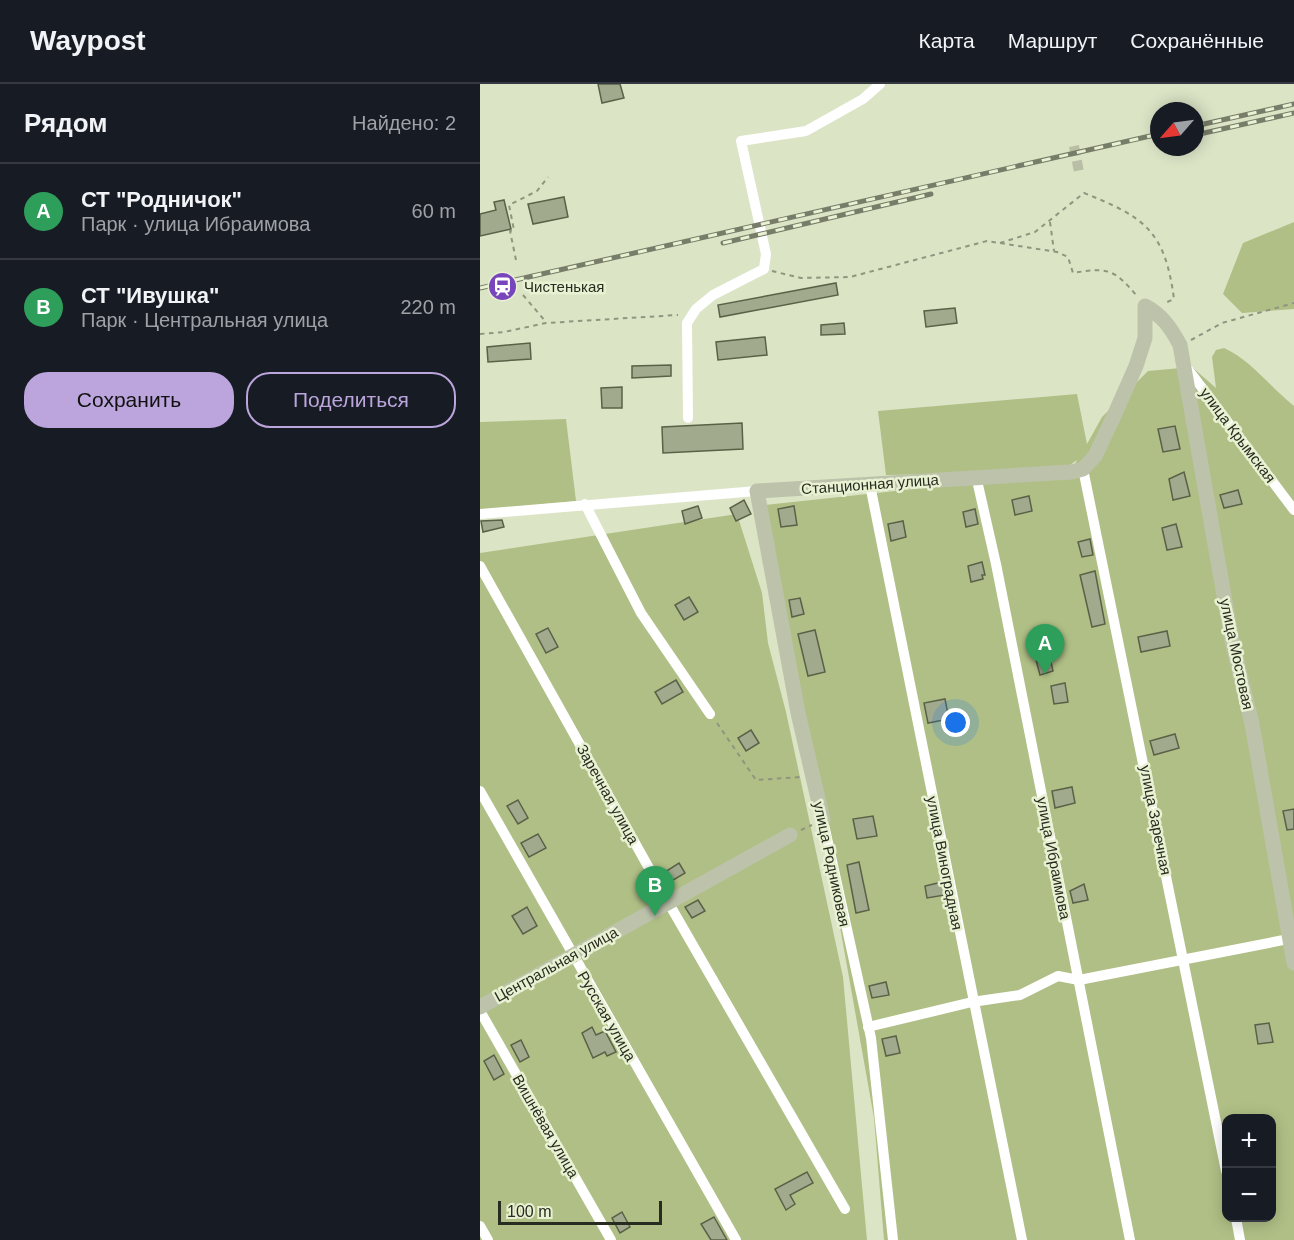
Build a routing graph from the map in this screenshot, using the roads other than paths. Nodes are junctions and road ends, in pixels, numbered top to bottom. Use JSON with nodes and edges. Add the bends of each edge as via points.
{"nodes":[{"id":1,"x":880,"y":84,"type":"edge"},
{"id":2,"x":1181,"y":353,"type":"junction"},
{"id":3,"x":688,"y":418,"type":"dead end"},
{"id":4,"x":1083,"y":469,"type":"junction"},
{"id":5,"x":976,"y":476,"type":"junction"},
{"id":6,"x":870,"y":485,"type":"junction"},
{"id":7,"x":757,"y":491,"type":"junction"},
{"id":8,"x":585,"y":504,"type":"junction"},
{"id":9,"x":1294,"y":510,"type":"edge"},
{"id":10,"x":480,"y":514,"type":"edge"},
{"id":11,"x":480,"y":566,"type":"edge"},
{"id":12,"x":711,"y":714,"type":"road end"},
{"id":13,"x":480,"y":791,"type":"edge"},
{"id":14,"x":823,"y":820,"type":"joint"},
{"id":15,"x":790,"y":835,"type":"road end"},
{"id":16,"x":668,"y":902,"type":"junction"},
{"id":17,"x":1292,"y":938,"type":"edge"},
{"id":18,"x":573,"y":956,"type":"junction"},
{"id":19,"x":1184,"y":959,"type":"junction"},
{"id":20,"x":1294,"y":963,"type":"edge"},
{"id":21,"x":1079,"y":980,"type":"junction"},
{"id":22,"x":972,"y":1002,"type":"junction"},
{"id":23,"x":480,"y":1009,"type":"edge"},
{"id":24,"x":868,"y":1027,"type":"junction"},
{"id":25,"x":1226,"y":1168,"type":"edge"},
{"id":26,"x":845,"y":1209,"type":"dead end"},
{"id":27,"x":1237,"y":1222,"type":"edge"},
{"id":28,"x":480,"y":1226,"type":"edge"},
{"id":29,"x":488,"y":1240,"type":"edge"},
{"id":30,"x":611,"y":1240,"type":"edge"},
{"id":31,"x":736,"y":1240,"type":"edge"},
{"id":32,"x":893,"y":1240,"type":"edge"},
{"id":33,"x":1022,"y":1240,"type":"edge"},
{"id":34,"x":1130,"y":1240,"type":"edge"},
{"id":35,"x":1240,"y":1240,"type":"edge"}],
"edges":[{"from":1,"to":3,"type":"street","via":[[863,99],[806,131],[741,141],[766,254],[764,269],[713,295],[687,323]]},
{"from":2,"to":4,"type":"street","via":[[1170,326],[1145,306],[1145,338],[1136,366],[1095,456]]},
{"from":2,"to":9,"type":"street","name":"улица Крымская"},
{"from":2,"to":17,"type":"street","name":"улица Мостовая"},
{"from":4,"to":5,"type":"street","name":"Станционная улица"},
{"from":4,"to":19,"type":"street","name":"улица Заречная"},
{"from":5,"to":6,"type":"street","name":"Станционная улица"},
{"from":5,"to":21,"type":"street","name":"улица Ибраимова"},
{"from":6,"to":7,"type":"street","name":"Станционная улица"},
{"from":6,"to":22,"type":"street","name":"улица Виноградная"},
{"from":7,"to":8,"type":"street","name":"Станционная улица"},
{"from":7,"to":14,"type":"street","name":"улица Родниковая","via":[[798,713]]},
{"from":8,"to":10,"type":"street","name":"Станционная улица"},
{"from":8,"to":12,"type":"street","via":[[641,613]]},
{"from":11,"to":16,"type":"street","name":"Заречная улица"},
{"from":13,"to":18,"type":"street","name":"Русская улица"},
{"from":14,"to":24,"type":"street","name":"улица Родниковая"},
{"from":15,"to":16,"type":"street","name":"Центральная улица"},
{"from":16,"to":18,"type":"street","name":"Центральная улица"},
{"from":16,"to":26,"type":"street","name":"Заречная улица"},
{"from":17,"to":19,"type":"street"},
{"from":17,"to":20,"type":"street","name":"улица Мостовая"},
{"from":18,"to":23,"type":"street","name":"Центральная улица"},
{"from":18,"to":31,"type":"street","name":"Русская улица"},
{"from":19,"to":21,"type":"street"},
{"from":19,"to":25,"type":"street","name":"улица Заречная"},
{"from":21,"to":22,"type":"street","via":[[1058,976],[1020,994]]},
{"from":21,"to":34,"type":"street","name":"улица Ибраимова"},
{"from":22,"to":24,"type":"street"},
{"from":22,"to":33,"type":"street","name":"улица Виноградная"},
{"from":23,"to":30,"type":"street","name":"Вишнёвая улица"},
{"from":24,"to":32,"type":"street","name":"улица Родниковая","via":[[890,1188]]},
{"from":27,"to":35,"type":"street"},
{"from":28,"to":29,"type":"street"}]}
